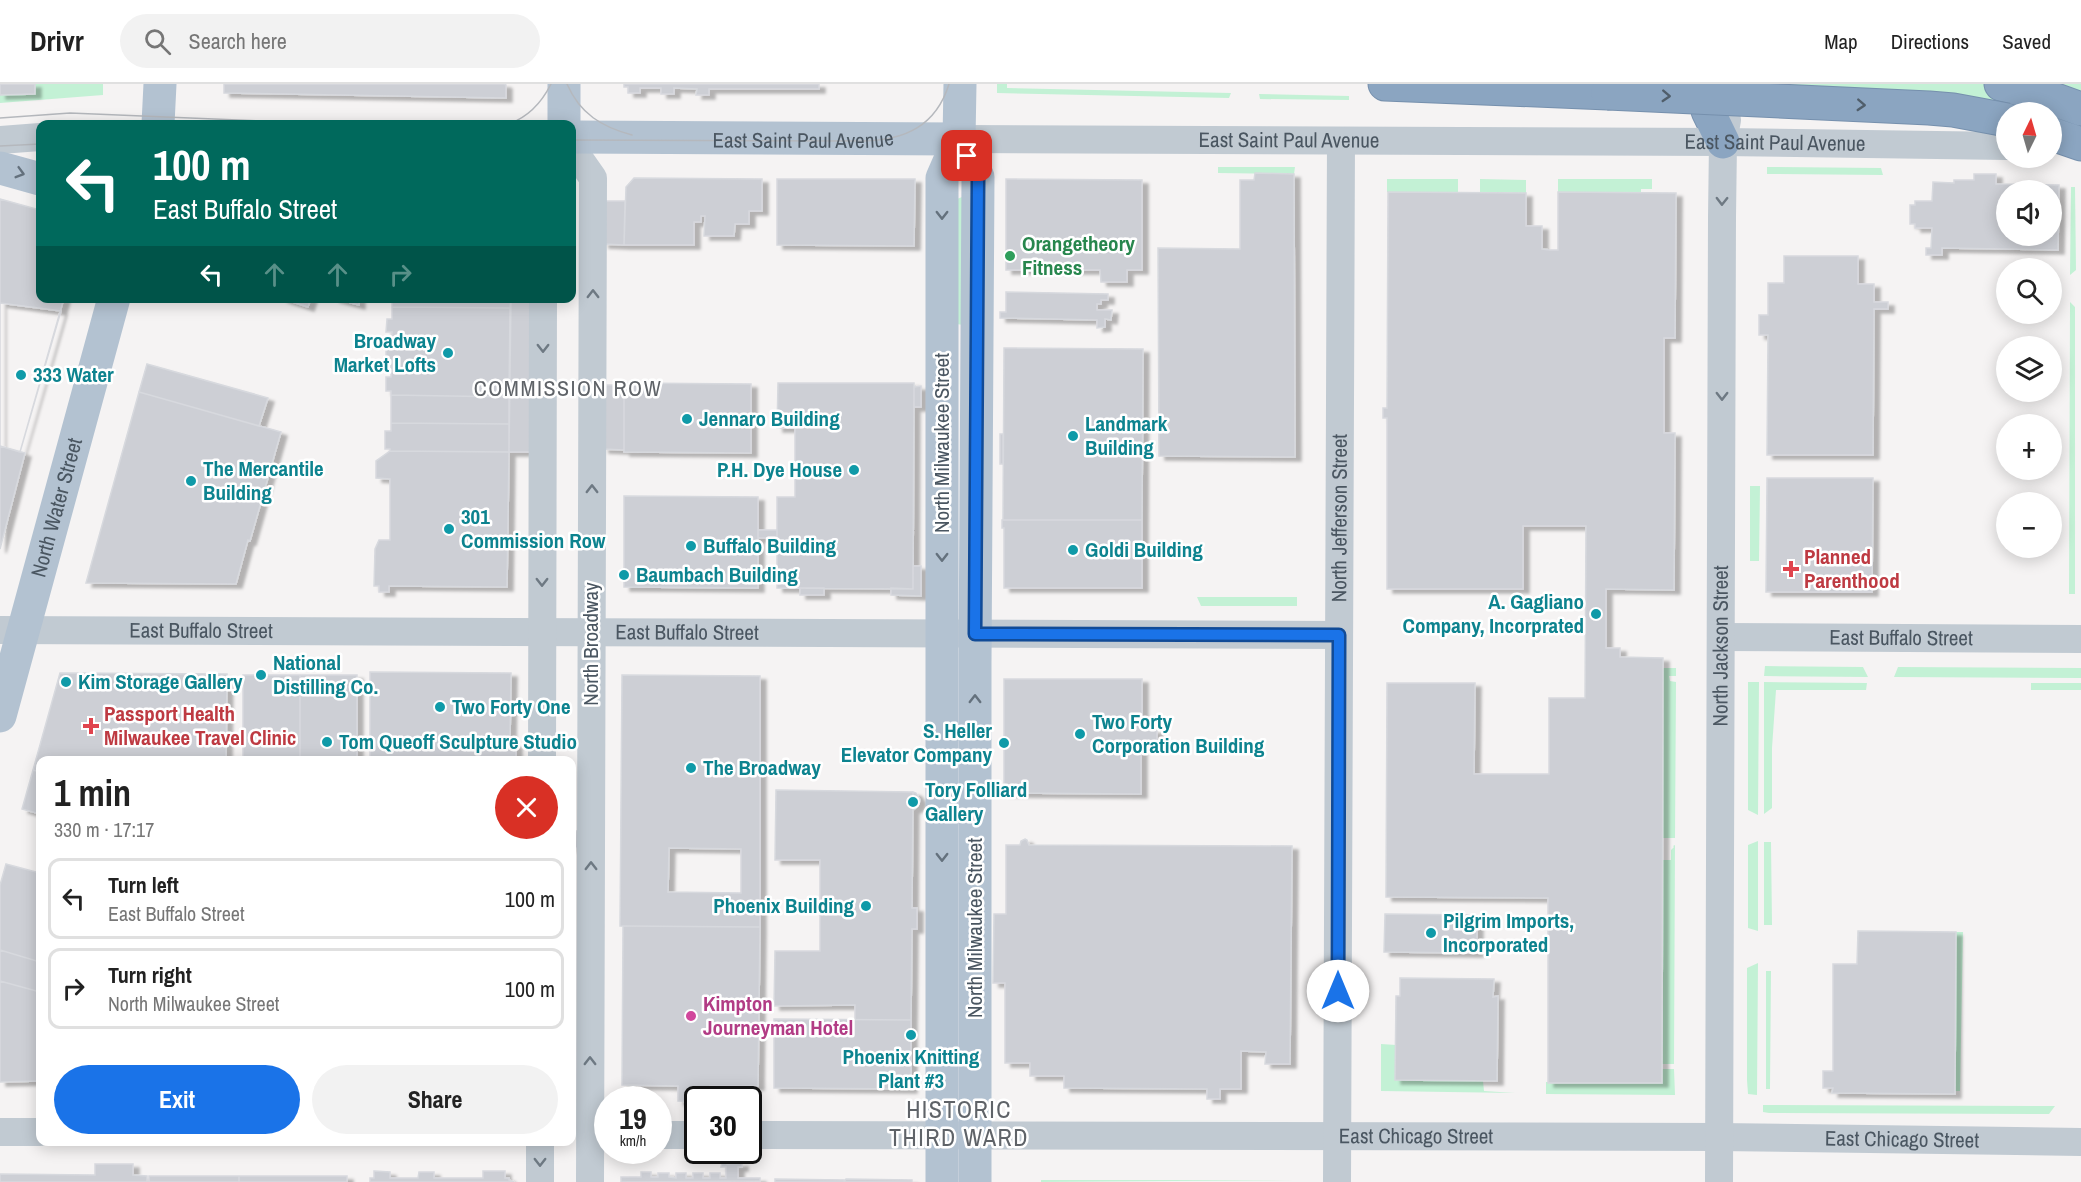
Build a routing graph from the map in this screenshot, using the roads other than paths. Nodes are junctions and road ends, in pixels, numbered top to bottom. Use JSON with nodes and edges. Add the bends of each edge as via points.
{"nodes":[{"id":1,"x":160,"y":84,"type":"edge"},
{"id":2,"x":564,"y":84,"type":"edge"},
{"id":3,"x":960,"y":84,"type":"edge"},
{"id":4,"x":1385,"y":84,"type":"edge"},
{"id":5,"x":2001,"y":84,"type":"edge"},
{"id":6,"x":2081,"y":109,"type":"edge"},
{"id":7,"x":1996,"y":118,"type":"edge"},
{"id":8,"x":158,"y":120,"type":"edge"},
{"id":9,"x":564,"y":120,"type":"edge"},
{"id":10,"x":1720,"y":122,"type":"junction"},
{"id":11,"x":36,"y":137,"type":"edge"},
{"id":12,"x":576,"y":137,"type":"edge"},
{"id":13,"x":959,"y":139,"type":"junction"},
{"id":14,"x":0,"y":140,"type":"edge"},
{"id":15,"x":1341,"y":141,"type":"junction"},
{"id":16,"x":1996,"y":145,"type":"edge"},
{"id":17,"x":576,"y":154,"type":"edge"},
{"id":18,"x":0,"y":168,"type":"edge"},
{"id":19,"x":36,"y":178,"type":"edge"},
{"id":20,"x":112,"y":303,"type":"edge"},
{"id":21,"x":543,"y":303,"type":"edge"},
{"id":22,"x":12,"y":630,"type":"edge"},
{"id":23,"x":542,"y":632,"type":"junction"},
{"id":24,"x":592,"y":632,"type":"junction"},
{"id":25,"x":942,"y":633,"type":"junction"},
{"id":26,"x":975,"y":634,"type":"junction"},
{"id":27,"x":1339,"y":635,"type":"junction"},
{"id":28,"x":1721,"y":637,"type":"junction"},
{"id":29,"x":2081,"y":639,"type":"edge"},
{"id":30,"x":0,"y":716,"type":"edge"},
{"id":31,"x":542,"y":756,"type":"edge"},
{"id":32,"x":942,"y":948,"type":"junction"},
{"id":33,"x":975,"y":948,"type":"junction"},
{"id":34,"x":0,"y":1132,"type":"edge"},
{"id":35,"x":36,"y":1132,"type":"edge"},
{"id":36,"x":590,"y":1135,"type":"edge"},
{"id":37,"x":762,"y":1135,"type":"edge"},
{"id":38,"x":942,"y":1135,"type":"junction"},
{"id":39,"x":975,"y":1136,"type":"junction"},
{"id":40,"x":1338,"y":1137,"type":"junction"},
{"id":41,"x":1718,"y":1137,"type":"junction"},
{"id":42,"x":2081,"y":1142,"type":"edge"},
{"id":43,"x":540,"y":1146,"type":"edge"},
{"id":44,"x":540,"y":1182,"type":"edge"},
{"id":45,"x":590,"y":1182,"type":"edge"},
{"id":46,"x":942,"y":1182,"type":"edge"},
{"id":47,"x":975,"y":1182,"type":"edge"},
{"id":48,"x":1337,"y":1182,"type":"edge"},
{"id":49,"x":1719,"y":1182,"type":"edge"}],
"edges":[{"from":1,"to":8,"type":"main road"},
{"from":2,"to":9,"type":"main road"},
{"from":3,"to":13,"type":"main road","name":"North Milwaukee Street"},
{"from":4,"to":7,"type":"highway","one_way":true,"bridge":true,"via":[[1929,108]]},
{"from":5,"to":6,"type":"highway"},
{"from":10,"to":15,"type":"street","name":"East Saint Paul Avenue"},
{"from":10,"to":16,"type":"street","name":"East Saint Paul Avenue"},
{"from":10,"to":28,"type":"street","name":"North Jackson Street","one_way":true},
{"from":11,"to":14,"type":"street"},
{"from":12,"to":13,"type":"main road","name":"East Saint Paul Avenue"},
{"from":13,"to":15,"type":"street","name":"East Saint Paul Avenue"},
{"from":13,"to":25,"type":"main road","name":"North Milwaukee Street","one_way":true,"via":[[942,178]]},
{"from":13,"to":26,"type":"main road","name":"North Milwaukee Street","via":[[978,177]]},
{"from":15,"to":27,"type":"street","name":"North Jefferson Street"},
{"from":24,"to":17,"type":"street","name":"North Broadway","one_way":true,"via":[[593,178]]},
{"from":18,"to":19,"type":"main road","one_way":true},
{"from":20,"to":22,"type":"main road","name":"North Water Street"},
{"from":21,"to":23,"type":"street","one_way":true},
{"from":22,"to":23,"type":"street","name":"East Buffalo Street"},
{"from":22,"to":30,"type":"main road","name":"North Water Street"},
{"from":23,"to":24,"type":"street","name":"East Buffalo Street"},
{"from":23,"to":31,"type":"street"},
{"from":24,"to":25,"type":"street","name":"East Buffalo Street"},
{"from":36,"to":24,"type":"street","name":"North Broadway","one_way":true},
{"from":25,"to":26,"type":"street","name":"East Buffalo Street"},
{"from":25,"to":32,"type":"main road","name":"North Milwaukee Street","one_way":true},
{"from":26,"to":27,"type":"street","name":"East Buffalo Street"},
{"from":33,"to":26,"type":"main road","name":"North Milwaukee Street","one_way":true},
{"from":27,"to":40,"type":"street","name":"North Jefferson Street"},
{"from":28,"to":29,"type":"street","name":"East Buffalo Street"},
{"from":28,"to":41,"type":"street","name":"North Jackson Street"},
{"from":32,"to":33,"type":"main road"},
{"from":32,"to":38,"type":"main road","name":"North Milwaukee Street"},
{"from":33,"to":39,"type":"main road","name":"North Milwaukee Street"},
{"from":34,"to":35,"type":"street"},
{"from":36,"to":45,"type":"street","name":"North Broadway"},
{"from":37,"to":38,"type":"street","name":"East Chicago Street"},
{"from":38,"to":39,"type":"street","name":"East Chicago Street"},
{"from":38,"to":46,"type":"main road","name":"North Milwaukee Street"},
{"from":39,"to":40,"type":"street","name":"East Chicago Street"},
{"from":39,"to":47,"type":"main road","name":"North Milwaukee Street"},
{"from":40,"to":41,"type":"street","name":"East Chicago Street"},
{"from":40,"to":48,"type":"street","name":"North Jefferson Street"},
{"from":41,"to":42,"type":"street","name":"East Chicago Street"},
{"from":41,"to":49,"type":"street","name":"North Jackson Street"},
{"from":43,"to":44,"type":"street","one_way":true}]}
